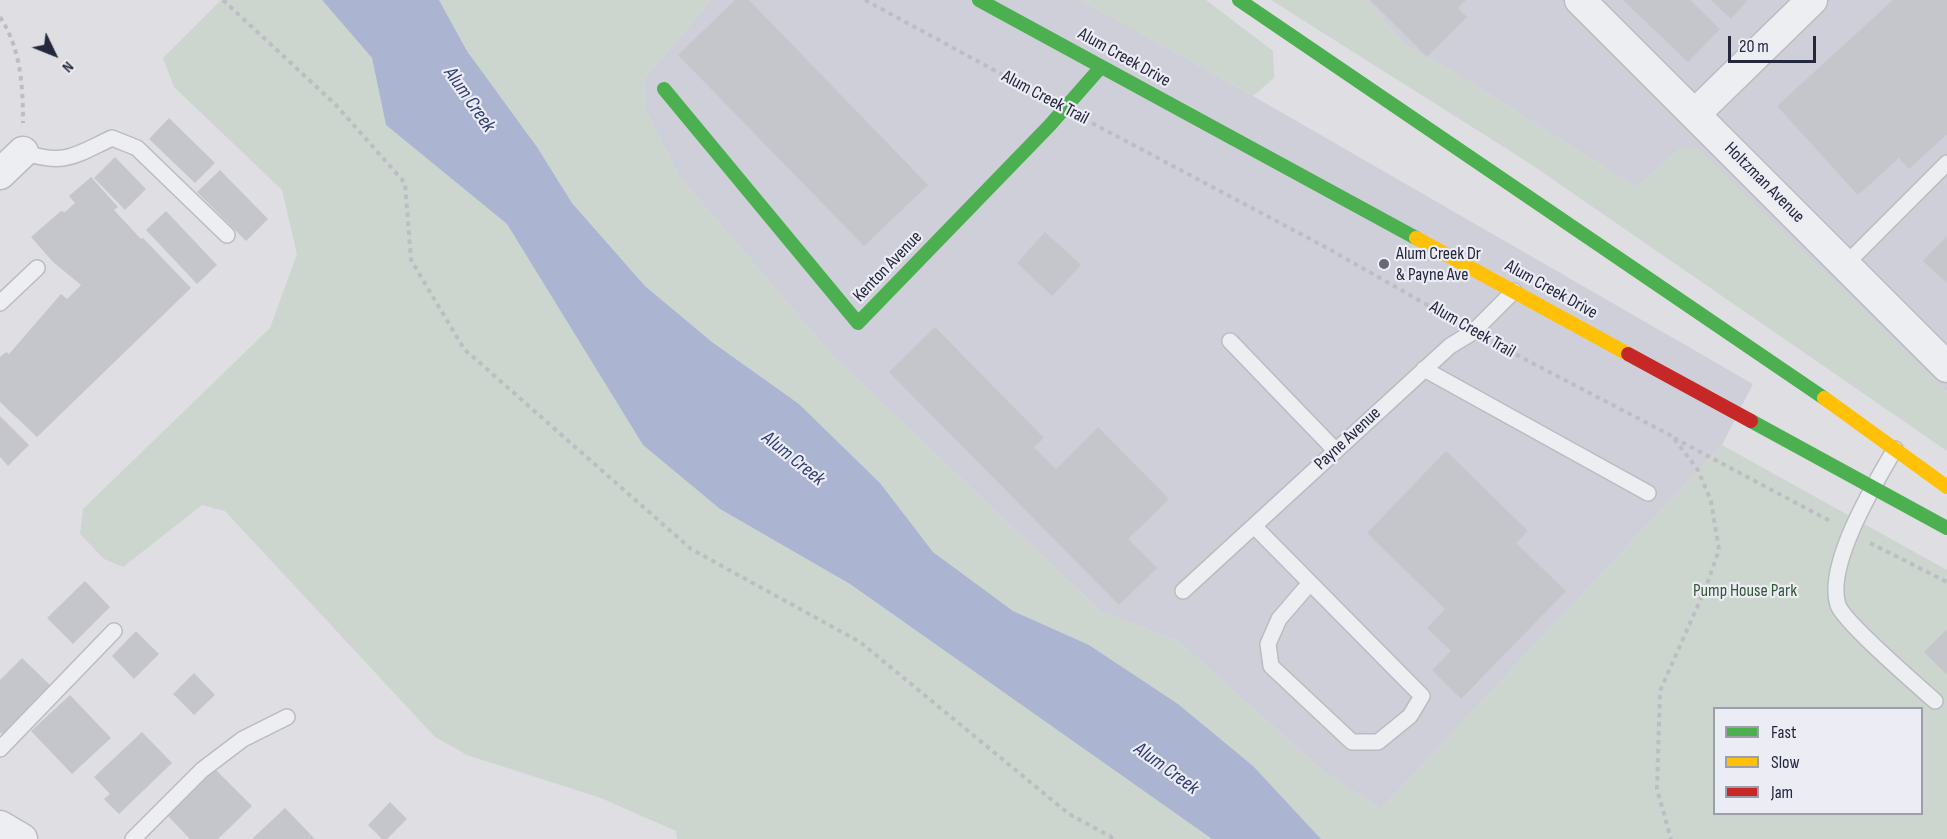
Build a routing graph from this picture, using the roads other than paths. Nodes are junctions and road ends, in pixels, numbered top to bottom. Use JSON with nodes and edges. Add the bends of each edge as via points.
{"nodes":[{"id":1,"x":979,"y":0,"type":"edge"},
{"id":2,"x":1239,"y":0,"type":"edge"},
{"id":3,"x":1580,"y":0,"type":"edge"},
{"id":4,"x":1812,"y":0,"type":"edge"},
{"id":5,"x":1101,"y":67,"type":"junction"},
{"id":6,"x":664,"y":89,"type":"dead end"},
{"id":7,"x":1696,"y":113,"type":"junction"},
{"id":8,"x":22,"y":152,"type":"joint"},
{"id":9,"x":1947,"y":163,"type":"edge"},
{"id":10,"x":0,"y":174,"type":"edge"},
{"id":11,"x":227,"y":235,"type":"dead end"},
{"id":12,"x":1845,"y":265,"type":"junction"},
{"id":13,"x":37,"y":268,"type":"dead end"},
{"id":14,"x":1514,"y":291,"type":"junction"},
{"id":15,"x":0,"y":303,"type":"edge"},
{"id":16,"x":1230,"y":341,"type":"dead end"},
{"id":17,"x":1947,"y":367,"type":"edge"},
{"id":18,"x":1424,"y":369,"type":"junction"},
{"id":19,"x":1895,"y":449,"type":"junction"},
{"id":20,"x":1336,"y":451,"type":"junction"},
{"id":21,"x":1872,"y":486,"type":"junction"},
{"id":22,"x":1947,"y":487,"type":"edge"},
{"id":23,"x":1648,"y":493,"type":"dead end"},
{"id":24,"x":1254,"y":526,"type":"junction"},
{"id":25,"x":1947,"y":528,"type":"edge"},
{"id":26,"x":1310,"y":582,"type":"junction"},
{"id":27,"x":1183,"y":591,"type":"dead end"},
{"id":28,"x":114,"y":631,"type":"dead end"},
{"id":29,"x":1935,"y":701,"type":"dead end"},
{"id":30,"x":287,"y":717,"type":"dead end"},
{"id":31,"x":0,"y":749,"type":"edge"},
{"id":32,"x":0,"y":826,"type":"edge"},
{"id":33,"x":22,"y":839,"type":"edge"},
{"id":34,"x":133,"y":839,"type":"edge"}],
"edges":[{"from":1,"to":5,"type":"main road","name":"Alum Creek Drive"},
{"from":2,"to":19,"type":"main road"},
{"from":3,"to":7,"type":"street","name":"Holtzman Avenue"},
{"from":4,"to":7,"type":"street"},
{"from":5,"to":6,"type":"main road","name":"Kenton Avenue","via":[[858,323]]},
{"from":5,"to":14,"type":"main road","name":"Alum Creek Drive"},
{"from":7,"to":12,"type":"street","name":"Holtzman Avenue"},
{"from":8,"to":10,"type":"street"},
{"from":8,"to":11,"type":"lane","via":[[46,160],[67,159],[112,138],[137,148]]},
{"from":9,"to":12,"type":"lane"},
{"from":12,"to":17,"type":"street","name":"Holtzman Avenue"},
{"from":13,"to":15,"type":"lane"},
{"from":14,"to":18,"type":"lane","name":"Payne Avenue","via":[[1473,332]]},
{"from":14,"to":21,"type":"main road","name":"Alum Creek Drive"},
{"from":16,"to":20,"type":"lane"},
{"from":18,"to":20,"type":"lane","name":"Payne Avenue"},
{"from":18,"to":23,"type":"lane"},
{"from":19,"to":21,"type":"lane"},
{"from":19,"to":22,"type":"main road"},
{"from":20,"to":24,"type":"lane","name":"Payne Avenue"},
{"from":21,"to":25,"type":"main road","name":"Alum Creek Drive"},
{"from":21,"to":29,"type":"lane","via":[[1837,571],[1838,605],[1860,632]]},
{"from":24,"to":26,"type":"lane"},
{"from":24,"to":27,"type":"lane","name":"Payne Avenue"},
{"from":26,"to":26,"type":"lane","via":[[1422,696],[1410,716],[1378,742],[1352,742],[1271,666],[1268,644],[1280,619]]},
{"from":28,"to":31,"type":"lane"},
{"from":30,"to":34,"type":"lane","via":[[243,739],[202,770]]},
{"from":32,"to":33,"type":"street"}]}
